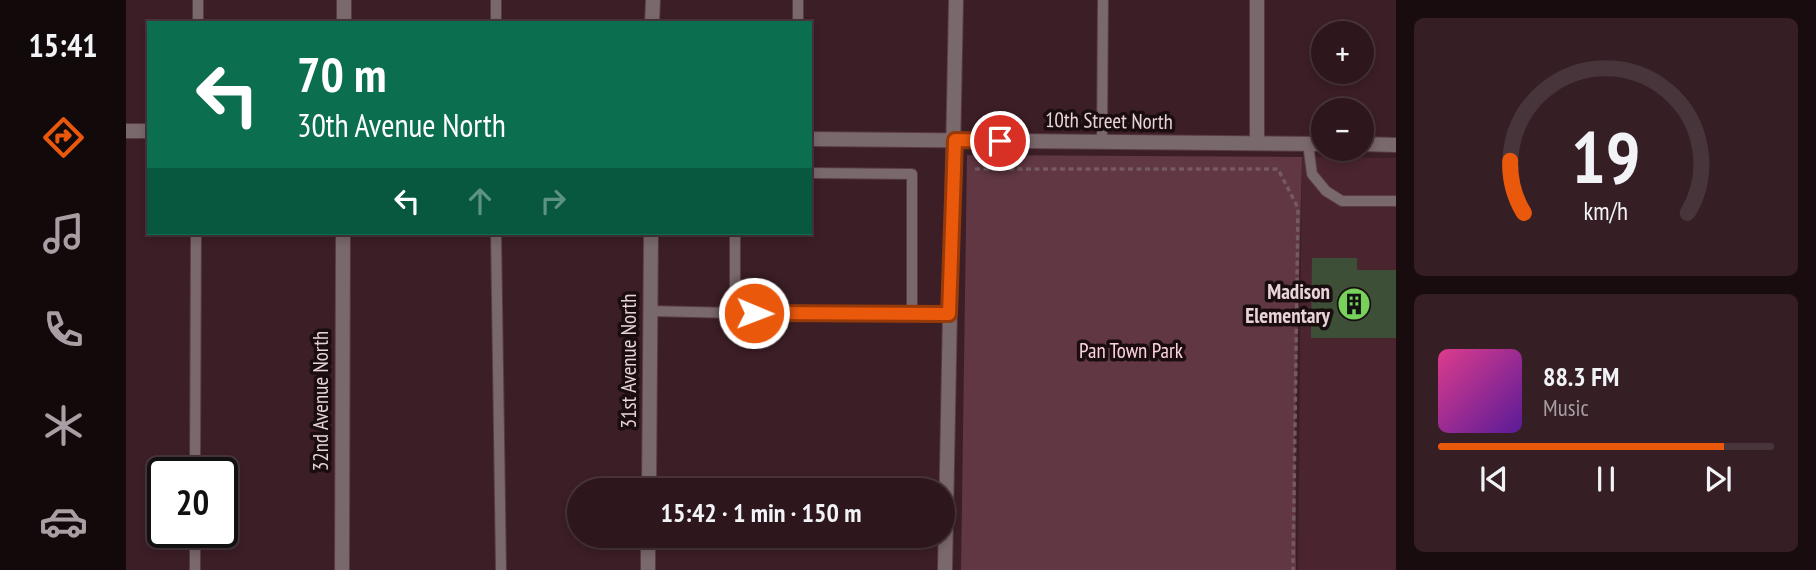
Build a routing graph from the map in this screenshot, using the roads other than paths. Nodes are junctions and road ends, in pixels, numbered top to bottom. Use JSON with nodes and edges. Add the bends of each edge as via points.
{"nodes":[{"id":1,"x":198,"y":0,"type":"edge"},
{"id":2,"x":344,"y":0,"type":"edge"},
{"id":3,"x":496,"y":0,"type":"edge"},
{"id":4,"x":653,"y":0,"type":"edge"},
{"id":5,"x":799,"y":0,"type":"edge"},
{"id":6,"x":956,"y":0,"type":"edge"},
{"id":7,"x":1103,"y":0,"type":"edge"},
{"id":8,"x":1256,"y":0,"type":"edge"},
{"id":9,"x":198,"y":21,"type":"edge"},
{"id":10,"x":344,"y":21,"type":"edge"},
{"id":11,"x":496,"y":21,"type":"edge"},
{"id":12,"x":652,"y":21,"type":"edge"},
{"id":13,"x":798,"y":21,"type":"edge"},
{"id":14,"x":126,"y":131,"type":"edge"},
{"id":15,"x":147,"y":131,"type":"edge"},
{"id":16,"x":812,"y":139,"type":"edge"},
{"id":17,"x":955,"y":140,"type":"junction"},
{"id":18,"x":1102,"y":142,"type":"junction"},
{"id":19,"x":1257,"y":143,"type":"junction"},
{"id":20,"x":1307,"y":144,"type":"junction"},
{"id":21,"x":1311,"y":144,"type":"edge"},
{"id":22,"x":1374,"y":145,"type":"edge"},
{"id":23,"x":1396,"y":145,"type":"edge"},
{"id":24,"x":812,"y":173,"type":"edge"},
{"id":25,"x":1396,"y":201,"type":"edge"},
{"id":26,"x":196,"y":235,"type":"edge"},
{"id":27,"x":343,"y":235,"type":"edge"},
{"id":28,"x":496,"y":235,"type":"edge"},
{"id":29,"x":651,"y":235,"type":"edge"},
{"id":30,"x":735,"y":235,"type":"edge"},
{"id":31,"x":650,"y":311,"type":"junction"},
{"id":32,"x":735,"y":313,"type":"junction"},
{"id":33,"x":912,"y":313,"type":"junction"},
{"id":34,"x":949,"y":314,"type":"junction"},
{"id":35,"x":195,"y":457,"type":"edge"},
{"id":36,"x":649,"y":478,"type":"edge"},
{"id":37,"x":195,"y":548,"type":"edge"},
{"id":38,"x":648,"y":548,"type":"edge"},
{"id":39,"x":195,"y":570,"type":"edge"},
{"id":40,"x":342,"y":570,"type":"edge"},
{"id":41,"x":501,"y":570,"type":"edge"},
{"id":42,"x":648,"y":570,"type":"edge"},
{"id":43,"x":945,"y":570,"type":"edge"}],
"edges":[{"from":1,"to":9,"type":"lane"},
{"from":2,"to":10,"type":"street"},
{"from":3,"to":11,"type":"lane"},
{"from":4,"to":12,"type":"street"},
{"from":5,"to":13,"type":"lane"},
{"from":6,"to":17,"type":"street"},
{"from":7,"to":18,"type":"lane"},
{"from":8,"to":19,"type":"street"},
{"from":14,"to":15,"type":"street"},
{"from":16,"to":17,"type":"street","name":"10th Street North"},
{"from":17,"to":18,"type":"street","name":"10th Street North"},
{"from":17,"to":34,"type":"street"},
{"from":18,"to":19,"type":"street","name":"10th Street North"},
{"from":19,"to":20,"type":"street","name":"10th Street North"},
{"from":20,"to":21,"type":"street","name":"10th Street North"},
{"from":20,"to":25,"type":"lane","via":[[1312,174],[1326,191],[1342,201]]},
{"from":22,"to":23,"type":"street"},
{"from":24,"to":33,"type":"lane","via":[[912,174]]},
{"from":26,"to":35,"type":"lane"},
{"from":27,"to":40,"type":"street","name":"32nd Avenue North"},
{"from":28,"to":41,"type":"lane"},
{"from":29,"to":31,"type":"street","name":"31st Avenue North"},
{"from":30,"to":32,"type":"lane"},
{"from":31,"to":32,"type":"lane"},
{"from":31,"to":36,"type":"street","name":"31st Avenue North"},
{"from":32,"to":33,"type":"lane"},
{"from":33,"to":34,"type":"lane"},
{"from":34,"to":43,"type":"street"},
{"from":37,"to":39,"type":"lane"},
{"from":38,"to":42,"type":"street"}]}
